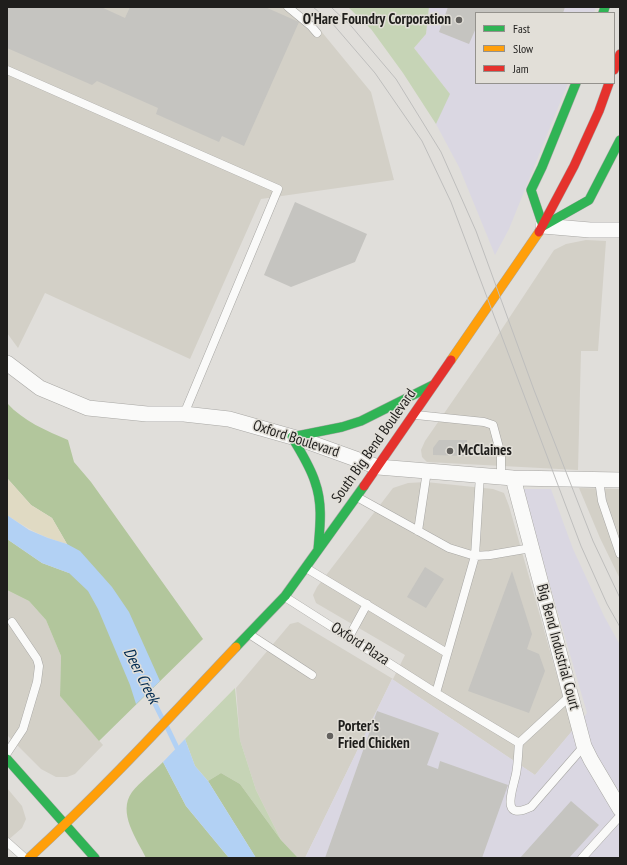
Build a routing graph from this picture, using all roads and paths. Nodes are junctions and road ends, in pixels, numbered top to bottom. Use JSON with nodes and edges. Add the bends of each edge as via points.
{"nodes":[{"id":1,"x":288,"y":7,"type":"edge"},
{"id":2,"x":317,"y":33,"type":"dead end"},
{"id":3,"x":620,"y":54,"type":"edge"},
{"id":4,"x":615,"y":67,"type":"edge"},
{"id":5,"x":7,"y":70,"type":"edge"},
{"id":6,"x":576,"y":84,"type":"edge"},
{"id":7,"x":609,"y":84,"type":"edge"},
{"id":8,"x":620,"y":140,"type":"edge"},
{"id":9,"x":543,"y":226,"type":"junction"},
{"id":10,"x":620,"y":230,"type":"edge"},
{"id":11,"x":7,"y":362,"type":"edge"},
{"id":12,"x":434,"y":385,"type":"junction"},
{"id":13,"x":184,"y":414,"type":"junction"},
{"id":14,"x":414,"y":414,"type":"junction"},
{"id":15,"x":292,"y":437,"type":"junction"},
{"id":16,"x":378,"y":467,"type":"junction"},
{"id":17,"x":427,"y":471,"type":"junction"},
{"id":18,"x":480,"y":475,"type":"junction"},
{"id":19,"x":507,"y":477,"type":"junction"},
{"id":20,"x":599,"y":480,"type":"junction"},
{"id":21,"x":620,"y":480,"type":"edge"},
{"id":22,"x":356,"y":496,"type":"junction"},
{"id":23,"x":418,"y":531,"type":"junction"},
{"id":24,"x":532,"y":548,"type":"junction"},
{"id":25,"x":318,"y":550,"type":"junction"},
{"id":26,"x":620,"y":554,"type":"edge"},
{"id":27,"x":475,"y":556,"type":"junction"},
{"id":28,"x":305,"y":568,"type":"junction"},
{"id":29,"x":285,"y":596,"type":"junction"},
{"id":30,"x":367,"y":604,"type":"junction"},
{"id":31,"x":12,"y":622,"type":"dead end"},
{"id":32,"x":249,"y":634,"type":"junction"},
{"id":33,"x":349,"y":637,"type":"junction"},
{"id":34,"x":447,"y":653,"type":"junction"},
{"id":35,"x":312,"y":675,"type":"dead end"},
{"id":36,"x":436,"y":693,"type":"junction"},
{"id":37,"x":571,"y":695,"type":"junction"},
{"id":38,"x":519,"y":743,"type":"junction"},
{"id":39,"x":584,"y":746,"type":"junction"},
{"id":40,"x":7,"y":753,"type":"edge"},
{"id":41,"x":7,"y":759,"type":"edge"},
{"id":42,"x":620,"y":809,"type":"edge"},
{"id":43,"x":620,"y":816,"type":"edge"},
{"id":44,"x":65,"y":825,"type":"junction"},
{"id":45,"x":7,"y":842,"type":"edge"},
{"id":46,"x":25,"y":858,"type":"edge"},
{"id":47,"x":29,"y":858,"type":"edge"},
{"id":48,"x":95,"y":858,"type":"edge"},
{"id":49,"x":582,"y":858,"type":"edge"}],
"edges":[{"from":1,"to":2,"type":"lane"},
{"from":3,"to":4,"type":"main road"},
{"from":5,"to":13,"type":"lane","via":[[278,189]]},
{"from":6,"to":9,"type":"main road","via":[[530,190]]},
{"from":7,"to":9,"type":"main road","name":"South Big Bend Boulevard","via":[[574,166]]},
{"from":8,"to":9,"type":"main road","via":[[589,200]]},
{"from":9,"to":10,"type":"street"},
{"from":9,"to":12,"type":"main road","name":"South Big Bend Boulevard"},
{"from":11,"to":13,"type":"street","name":"Oxford Boulevard","via":[[40,388],[88,408],[148,414]]},
{"from":12,"to":14,"type":"main road","name":"South Big Bend Boulevard"},
{"from":12,"to":15,"type":"main road","via":[[362,422]]},
{"from":13,"to":15,"type":"street","name":"Oxford Boulevard","via":[[229,418]]},
{"from":14,"to":16,"type":"main road","name":"South Big Bend Boulevard"},
{"from":14,"to":19,"type":"lane","via":[[493,425]]},
{"from":15,"to":16,"type":"street","name":"Oxford Boulevard"},
{"from":15,"to":25,"type":"main road","via":[[315,482],[319,497]]},
{"from":16,"to":17,"type":"street","name":"Oxford Boulevard"},
{"from":16,"to":22,"type":"main road","name":"South Big Bend Boulevard"},
{"from":17,"to":18,"type":"street","name":"Oxford Boulevard"},
{"from":17,"to":23,"type":"lane"},
{"from":18,"to":19,"type":"street","name":"Oxford Boulevard"},
{"from":18,"to":27,"type":"lane"},
{"from":19,"to":20,"type":"street","name":"Oxford Boulevard"},
{"from":19,"to":24,"type":"street","name":"Big Bend Industrial Court"},
{"from":20,"to":21,"type":"street","name":"Oxford Boulevard"},
{"from":20,"to":26,"type":"lane","via":[[602,501]]},
{"from":22,"to":23,"type":"lane"},
{"from":22,"to":25,"type":"main road","name":"South Big Bend Boulevard"},
{"from":23,"to":27,"type":"lane","via":[[449,548]]},
{"from":24,"to":27,"type":"lane","via":[[490,556]]},
{"from":24,"to":37,"type":"street","name":"Big Bend Industrial Court"},
{"from":25,"to":28,"type":"main road","name":"South Big Bend Boulevard"},
{"from":27,"to":34,"type":"lane"},
{"from":28,"to":29,"type":"main road","name":"South Big Bend Boulevard"},
{"from":28,"to":30,"type":"lane"},
{"from":29,"to":32,"type":"main road","name":"South Big Bend Boulevard"},
{"from":29,"to":33,"type":"lane","name":"Oxford Plaza"},
{"from":30,"to":33,"type":"lane"},
{"from":30,"to":34,"type":"lane"},
{"from":31,"to":40,"type":"lane","via":[[39,666],[23,729]]},
{"from":32,"to":35,"type":"lane"},
{"from":32,"to":44,"type":"main road","name":"South Big Bend Boulevard"},
{"from":33,"to":36,"type":"lane","name":"Oxford Plaza"},
{"from":34,"to":36,"type":"lane"},
{"from":36,"to":38,"type":"lane","name":"Oxford Plaza"},
{"from":37,"to":38,"type":"lane"},
{"from":37,"to":39,"type":"street","name":"Big Bend Industrial Court"},
{"from":38,"to":39,"type":"lane","via":[[509,802],[516,810],[525,810],[531,806]]},
{"from":39,"to":42,"type":"street","name":"Big Bend Industrial Court"},
{"from":41,"to":44,"type":"main road"},
{"from":43,"to":49,"type":"lane"},
{"from":44,"to":47,"type":"main road","name":"South Big Bend Boulevard"},
{"from":44,"to":48,"type":"main road"},
{"from":45,"to":46,"type":"lane"}]}
